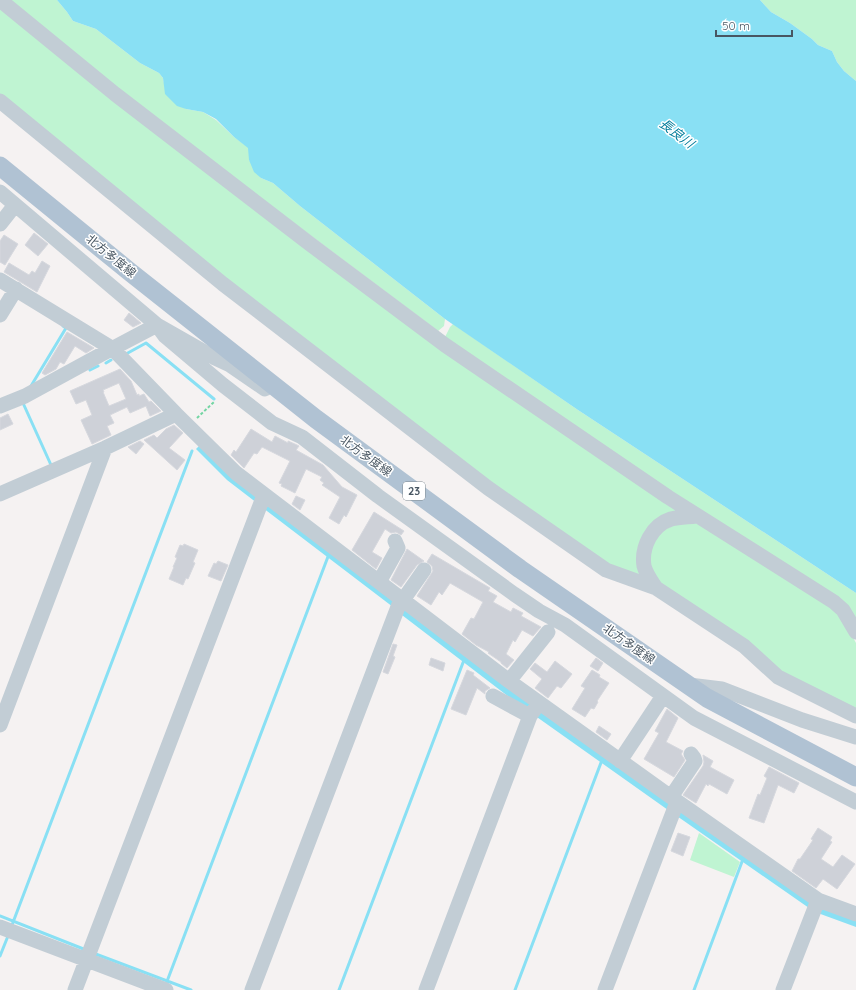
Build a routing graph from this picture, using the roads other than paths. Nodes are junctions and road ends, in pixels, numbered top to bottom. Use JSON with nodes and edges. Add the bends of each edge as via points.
{"nodes":[{"id":1,"x":0,"y":0,"type":"edge"},
{"id":2,"x":0,"y":101,"type":"edge"},
{"id":3,"x":0,"y":166,"type":"edge"},
{"id":4,"x":0,"y":192,"type":"edge"},
{"id":5,"x":15,"y":205,"type":"junction"},
{"id":6,"x":0,"y":224,"type":"edge"},
{"id":7,"x":0,"y":280,"type":"edge"},
{"id":8,"x":16,"y":289,"type":"junction"},
{"id":9,"x":0,"y":316,"type":"edge"},
{"id":10,"x":157,"y":325,"type":"junction"},
{"id":11,"x":113,"y":349,"type":"junction"},
{"id":12,"x":0,"y":406,"type":"edge"},
{"id":13,"x":176,"y":414,"type":"junction"},
{"id":14,"x":316,"y":419,"type":"junction"},
{"id":15,"x":105,"y":448,"type":"junction"},
{"id":16,"x":0,"y":494,"type":"edge"},
{"id":17,"x":264,"y":495,"type":"junction"},
{"id":18,"x":696,"y":516,"type":"junction"},
{"id":19,"x":395,"y":540,"type":"dead end"},
{"id":20,"x":424,"y":570,"type":"dead end"},
{"id":21,"x":379,"y":582,"type":"junction"},
{"id":22,"x":656,"y":588,"type":"junction"},
{"id":23,"x":402,"y":600,"type":"junction"},
{"id":24,"x":548,"y":632,"type":"dead end"},
{"id":25,"x":856,"y":632,"type":"edge"},
{"id":26,"x":509,"y":681,"type":"junction"},
{"id":27,"x":689,"y":685,"type":"junction"},
{"id":28,"x":493,"y":696,"type":"dead end"},
{"id":29,"x":663,"y":696,"type":"junction"},
{"id":30,"x":539,"y":703,"type":"junction"},
{"id":31,"x":530,"y":716,"type":"junction"},
{"id":32,"x":856,"y":716,"type":"edge"},
{"id":33,"x":0,"y":725,"type":"edge"},
{"id":34,"x":856,"y":737,"type":"edge"},
{"id":35,"x":691,"y":754,"type":"dead end"},
{"id":36,"x":620,"y":761,"type":"junction"},
{"id":37,"x":856,"y":777,"type":"edge"},
{"id":38,"x":674,"y":800,"type":"junction"},
{"id":39,"x":856,"y":802,"type":"edge"},
{"id":40,"x":818,"y":900,"type":"junction"},
{"id":41,"x":856,"y":914,"type":"edge"},
{"id":42,"x":0,"y":927,"type":"edge"},
{"id":43,"x":87,"y":960,"type":"junction"},
{"id":44,"x":75,"y":990,"type":"edge"},
{"id":45,"x":166,"y":990,"type":"edge"},
{"id":46,"x":252,"y":990,"type":"edge"},
{"id":47,"x":426,"y":990,"type":"edge"},
{"id":48,"x":605,"y":990,"type":"edge"},
{"id":49,"x":783,"y":990,"type":"edge"}],
"edges":[{"from":1,"to":18,"type":"street","via":[[116,94],[445,345]]},
{"from":2,"to":22,"type":"street","via":[[223,284],[488,488],[606,570]]},
{"from":3,"to":14,"type":"main road","name":"北方多度線","number":"23"},
{"from":4,"to":5,"type":"street"},
{"from":5,"to":6,"type":"street"},
{"from":5,"to":10,"type":"street"},
{"from":7,"to":8,"type":"street"},
{"from":8,"to":9,"type":"street"},
{"from":8,"to":11,"type":"street"},
{"from":10,"to":11,"type":"street"},
{"from":10,"to":14,"type":"street","via":[[230,365],[286,403]]},
{"from":10,"to":29,"type":"street","via":[[165,336],[272,423],[302,437],[378,496],[514,594],[565,625]]},
{"from":11,"to":12,"type":"street","via":[[25,396]]},
{"from":11,"to":13,"type":"street"},
{"from":13,"to":15,"type":"street"},
{"from":13,"to":17,"type":"street","via":[[236,473]]},
{"from":14,"to":27,"type":"main road","name":"北方多度線","number":"23","via":[[520,569]]},
{"from":15,"to":16,"type":"street"},
{"from":15,"to":33,"type":"street"},
{"from":17,"to":21,"type":"street"},
{"from":17,"to":43,"type":"street"},
{"from":18,"to":22,"type":"street","via":[[670,519],[648,539],[644,568]]},
{"from":18,"to":25,"type":"street","via":[[834,602],[843,610]]},
{"from":19,"to":21,"type":"street","via":[[398,548]]},
{"from":20,"to":23,"type":"street"},
{"from":21,"to":23,"type":"street"},
{"from":22,"to":32,"type":"street","via":[[744,646],[778,677]]},
{"from":23,"to":26,"type":"street"},
{"from":23,"to":46,"type":"street"},
{"from":24,"to":26,"type":"street"},
{"from":26,"to":30,"type":"street"},
{"from":27,"to":34,"type":"street","via":[[722,689],[802,720]]},
{"from":27,"to":37,"type":"main road","name":"北方多度線","number":"23","via":[[707,698]]},
{"from":28,"to":31,"type":"street"},
{"from":29,"to":36,"type":"street"},
{"from":29,"to":39,"type":"street","via":[[694,718]]},
{"from":30,"to":31,"type":"street"},
{"from":30,"to":36,"type":"street"},
{"from":31,"to":47,"type":"street"},
{"from":35,"to":38,"type":"street","via":[[695,761]]},
{"from":36,"to":38,"type":"street"},
{"from":38,"to":40,"type":"street"},
{"from":38,"to":48,"type":"street"},
{"from":40,"to":41,"type":"street"},
{"from":40,"to":49,"type":"street"},
{"from":42,"to":43,"type":"street"},
{"from":43,"to":44,"type":"street"},
{"from":43,"to":45,"type":"street"}]}
